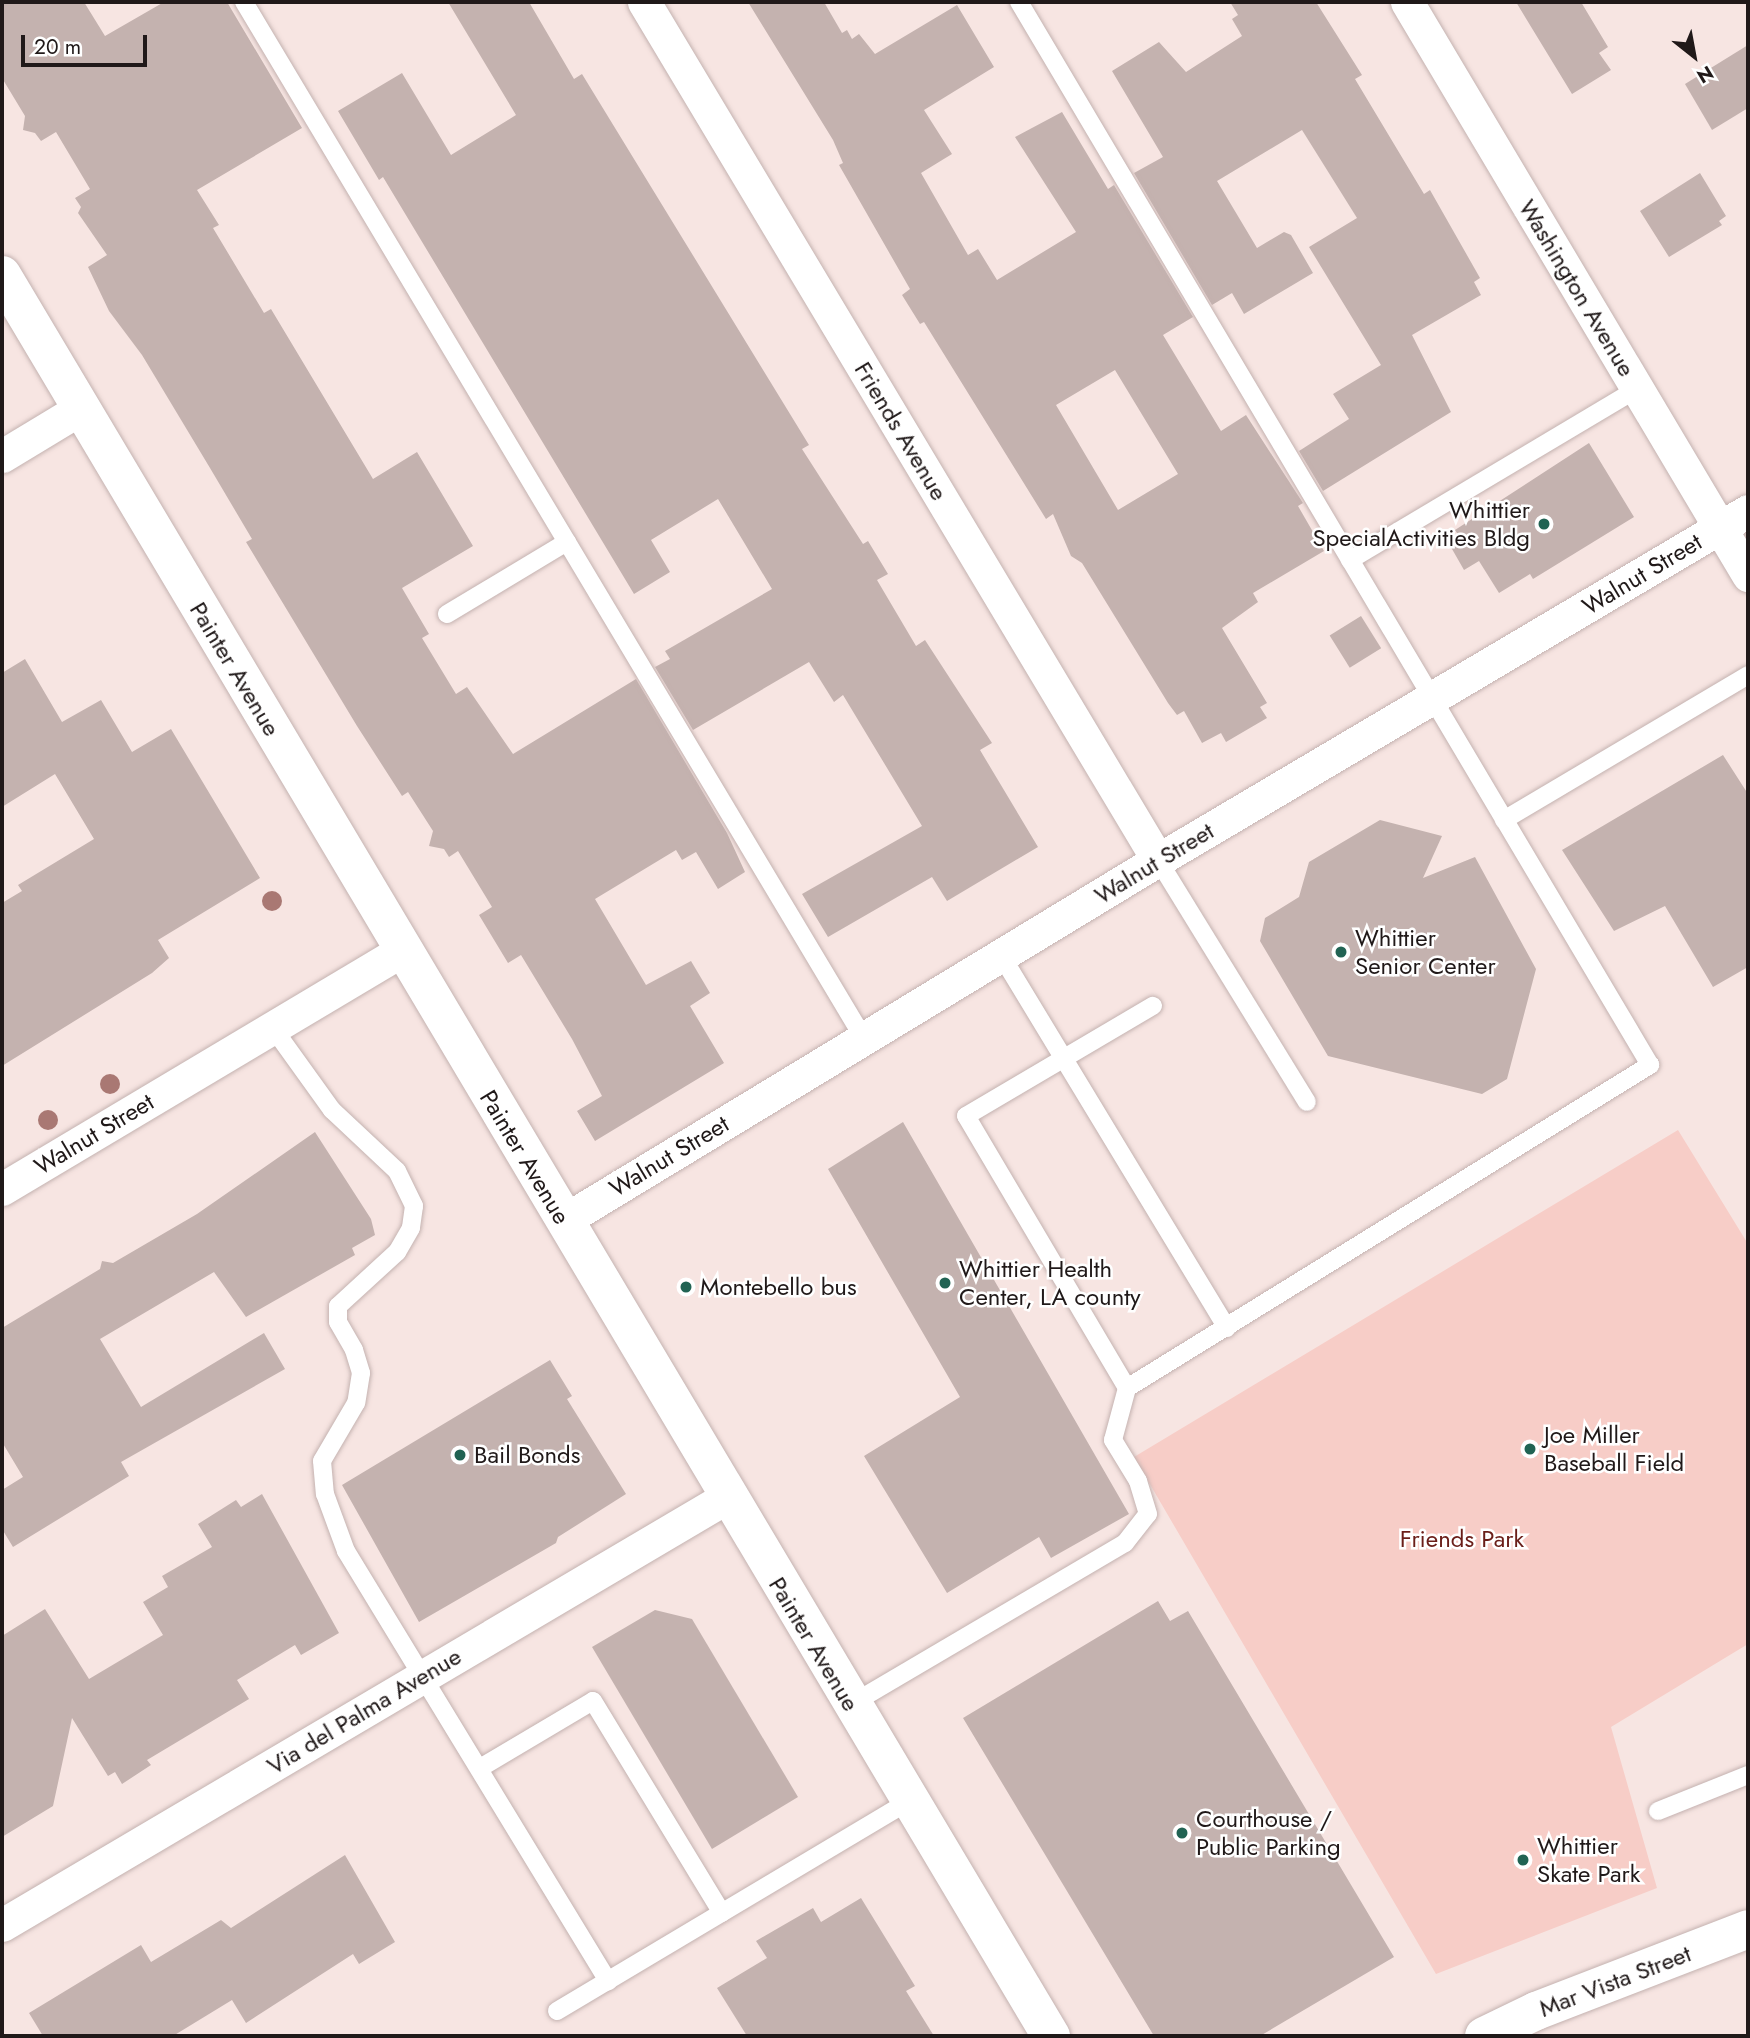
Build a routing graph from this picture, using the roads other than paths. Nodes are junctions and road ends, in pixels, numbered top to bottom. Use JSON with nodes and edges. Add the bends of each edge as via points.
{"nodes":[{"id":1,"x":244,"y":2,"type":"edge"},
{"id":2,"x":644,"y":2,"type":"edge"},
{"id":3,"x":1018,"y":2,"type":"edge"},
{"id":4,"x":1406,"y":2,"type":"edge"},
{"id":5,"x":2,"y":275,"type":"edge"},
{"id":6,"x":1637,"y":388,"type":"junction"},
{"id":7,"x":80,"y":408,"type":"junction"},
{"id":8,"x":2,"y":456,"type":"edge"},
{"id":9,"x":1748,"y":510,"type":"edge"},
{"id":10,"x":1720,"y":527,"type":"junction"},
{"id":11,"x":567,"y":541,"type":"junction"},
{"id":12,"x":1350,"y":560,"type":"junction"},
{"id":13,"x":1748,"y":575,"type":"edge"},
{"id":14,"x":447,"y":614,"type":"dead end"},
{"id":15,"x":1748,"y":675,"type":"edge"},
{"id":16,"x":1432,"y":699,"type":"junction"},
{"id":17,"x":1504,"y":820,"type":"junction"},
{"id":18,"x":1158,"y":860,"type":"junction"},
{"id":19,"x":402,"y":951,"type":"junction"},
{"id":20,"x":1001,"y":955,"type":"junction"},
{"id":21,"x":1153,"y":1006,"type":"dead end"},
{"id":22,"x":272,"y":1028,"type":"junction"},
{"id":23,"x":863,"y":1037,"type":"junction"},
{"id":24,"x":1064,"y":1059,"type":"junction"},
{"id":25,"x":1307,"y":1102,"type":"dead end"},
{"id":26,"x":2,"y":1189,"type":"edge"},
{"id":27,"x":563,"y":1221,"type":"junction"},
{"id":28,"x":1227,"y":1328,"type":"junction"},
{"id":29,"x":1127,"y":1388,"type":"junction"},
{"id":30,"x":727,"y":1497,"type":"junction"},
{"id":31,"x":424,"y":1675,"type":"junction"},
{"id":32,"x":850,"y":1705,"type":"junction"},
{"id":33,"x":480,"y":1768,"type":"junction"},
{"id":34,"x":1748,"y":1775,"type":"edge"},
{"id":35,"x":908,"y":1802,"type":"junction"},
{"id":36,"x":1658,"y":1811,"type":"dead end"},
{"id":37,"x":722,"y":1913,"type":"junction"},
{"id":38,"x":2,"y":1925,"type":"edge"},
{"id":39,"x":1748,"y":1928,"type":"edge"},
{"id":40,"x":608,"y":1981,"type":"junction"},
{"id":41,"x":557,"y":2011,"type":"dead end"},
{"id":42,"x":1051,"y":2036,"type":"edge"},
{"id":43,"x":1484,"y":2036,"type":"edge"}],
"edges":[{"from":1,"to":11,"type":"lane"},
{"from":2,"to":18,"type":"street","name":"Friends Avenue"},
{"from":3,"to":12,"type":"lane"},
{"from":4,"to":6,"type":"street","name":"Washington Avenue"},
{"from":5,"to":7,"type":"main road","name":"Painter Avenue"},
{"from":6,"to":10,"type":"street","name":"Washington Avenue"},
{"from":6,"to":12,"type":"lane"},
{"from":7,"to":8,"type":"street"},
{"from":7,"to":19,"type":"main road","name":"Painter Avenue"},
{"from":9,"to":10,"type":"street","name":"Walnut Street"},
{"from":10,"to":13,"type":"street","name":"Washington Avenue"},
{"from":10,"to":16,"type":"street","name":"Walnut Street"},
{"from":11,"to":14,"type":"lane"},
{"from":11,"to":23,"type":"lane"},
{"from":12,"to":16,"type":"lane"},
{"from":15,"to":17,"type":"lane"},
{"from":16,"to":17,"type":"lane"},
{"from":16,"to":18,"type":"street","name":"Walnut Street"},
{"from":17,"to":28,"type":"lane","via":[[1650,1065]]},
{"from":18,"to":20,"type":"street","name":"Walnut Street"},
{"from":18,"to":25,"type":"lane"},
{"from":19,"to":22,"type":"street","name":"Walnut Street"},
{"from":19,"to":27,"type":"main road","name":"Painter Avenue"},
{"from":20,"to":23,"type":"street","name":"Walnut Street"},
{"from":20,"to":24,"type":"lane"},
{"from":21,"to":24,"type":"lane"},
{"from":22,"to":26,"type":"street","name":"Walnut Street"},
{"from":22,"to":31,"type":"lane","via":[[332,1110],[397,1171],[414,1206],[411,1228],[397,1252],[338,1306],[338,1322],[361,1373],[356,1403],[322,1461],[321,1479],[346,1551]]},
{"from":23,"to":27,"type":"street","name":"Walnut Street"},
{"from":24,"to":28,"type":"lane"},
{"from":24,"to":29,"type":"lane","via":[[966,1116]]},
{"from":27,"to":30,"type":"main road","name":"Painter Avenue"},
{"from":28,"to":29,"type":"lane"},
{"from":29,"to":32,"type":"lane","via":[[1113,1440],[1138,1481],[1148,1514],[1125,1543]]},
{"from":30,"to":31,"type":"street","name":"Via del Palma Avenue"},
{"from":30,"to":32,"type":"main road","name":"Painter Avenue"},
{"from":31,"to":33,"type":"lane"},
{"from":31,"to":38,"type":"street","name":"Via del Palma Avenue"},
{"from":32,"to":35,"type":"main road","name":"Painter Avenue"},
{"from":33,"to":37,"type":"lane","via":[[593,1701]]},
{"from":33,"to":40,"type":"lane"},
{"from":34,"to":36,"type":"lane"},
{"from":35,"to":37,"type":"lane"},
{"from":35,"to":42,"type":"main road","name":"Painter Avenue"},
{"from":37,"to":40,"type":"lane"},
{"from":39,"to":43,"type":"main road","name":"Mar Vista Street"},
{"from":40,"to":41,"type":"lane"}]}
